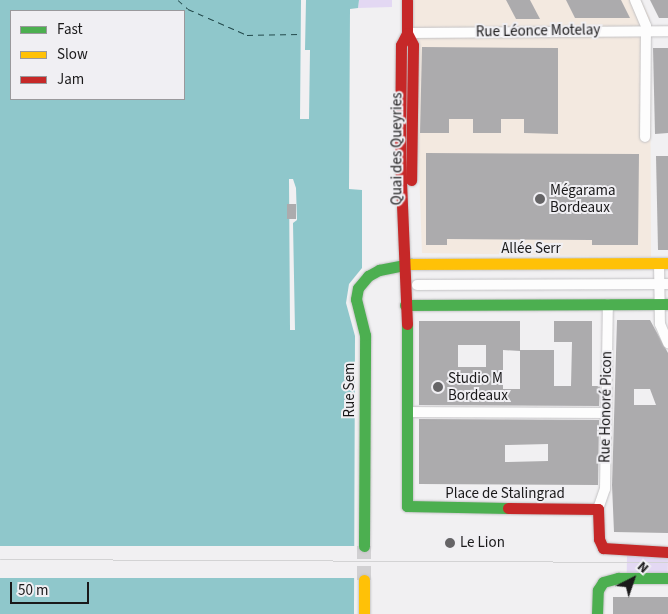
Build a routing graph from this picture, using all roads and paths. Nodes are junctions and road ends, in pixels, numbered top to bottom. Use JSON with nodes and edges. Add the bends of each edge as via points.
{"nodes":[{"id":1,"x":407,"y":0,"type":"edge"},
{"id":2,"x":635,"y":0,"type":"edge"},
{"id":3,"x":646,"y":31,"type":"junction"},
{"id":4,"x":668,"y":31,"type":"edge"},
{"id":5,"x":407,"y":33,"type":"junction"},
{"id":6,"x":645,"y":137,"type":"dead end"},
{"id":7,"x":664,"y":263,"type":"edge"},
{"id":8,"x":403,"y":264,"type":"junction"},
{"id":9,"x":417,"y":284,"type":"dead end"},
{"id":10,"x":664,"y":284,"type":"edge"},
{"id":11,"x":608,"y":304,"type":"junction"},
{"id":12,"x":664,"y":304,"type":"edge"},
{"id":13,"x":405,"y":305,"type":"junction"},
{"id":14,"x":668,"y":343,"type":"edge"},
{"id":15,"x":406,"y":412,"type":"junction"},
{"id":16,"x":605,"y":413,"type":"junction"},
{"id":17,"x":406,"y":483,"type":"joint"},
{"id":18,"x":598,"y":509,"type":"junction"},
{"id":19,"x":364,"y":546,"type":"tunnel mouth"},
{"id":20,"x":668,"y":552,"type":"edge"},
{"id":21,"x":668,"y":578,"type":"edge"},
{"id":22,"x":364,"y":580,"type":"tunnel mouth"},
{"id":23,"x":364,"y":614,"type":"edge"},
{"id":24,"x":597,"y":614,"type":"edge"}],
"edges":[{"from":1,"to":5,"type":"street","name":"Quai des Queyries"},
{"from":2,"to":3,"type":"street","via":[[645,19]]},
{"from":3,"to":4,"type":"street","name":"Rue Léonce Motelay"},
{"from":3,"to":5,"type":"street","name":"Rue Léonce Motelay"},
{"from":3,"to":6,"type":"street"},
{"from":5,"to":8,"type":"street","name":"Quai des Queyries","via":[[413,45],[412,237]]},
{"from":7,"to":8,"type":"street","name":"Allée Serr"},
{"from":7,"to":10,"type":"street","name":"Allée Serr"},
{"from":8,"to":13,"type":"street","name":"Quai des Queyries"},
{"from":8,"to":19,"type":"street","name":"Rue Sem","via":[[374,272],[357,293],[356,305],[365,335]]},
{"from":9,"to":10,"type":"street"},
{"from":10,"to":12,"type":"street","name":"Allée Serr"},
{"from":11,"to":12,"type":"street"},
{"from":11,"to":13,"type":"street"},
{"from":11,"to":16,"type":"street","name":"Rue Honoré Picon"},
{"from":12,"to":14,"type":"street","name":"Allée Serr","via":[[660,324]]},
{"from":13,"to":15,"type":"street","name":"Quai des Queyries"},
{"from":15,"to":16,"type":"street"},
{"from":15,"to":17,"type":"street","name":"Quai des Queyries"},
{"from":16,"to":18,"type":"street","name":"Rue Honoré Picon","via":[[605,489]]},
{"from":17,"to":18,"type":"street","name":"Place de Stalingrad","via":[[406,504],[409,508]]},
{"from":18,"to":20,"type":"street","via":[[599,539],[607,550]]},
{"from":21,"to":24,"type":"street","via":[[612,578],[603,582],[598,590]]},
{"from":22,"to":23,"type":"street"}]}
